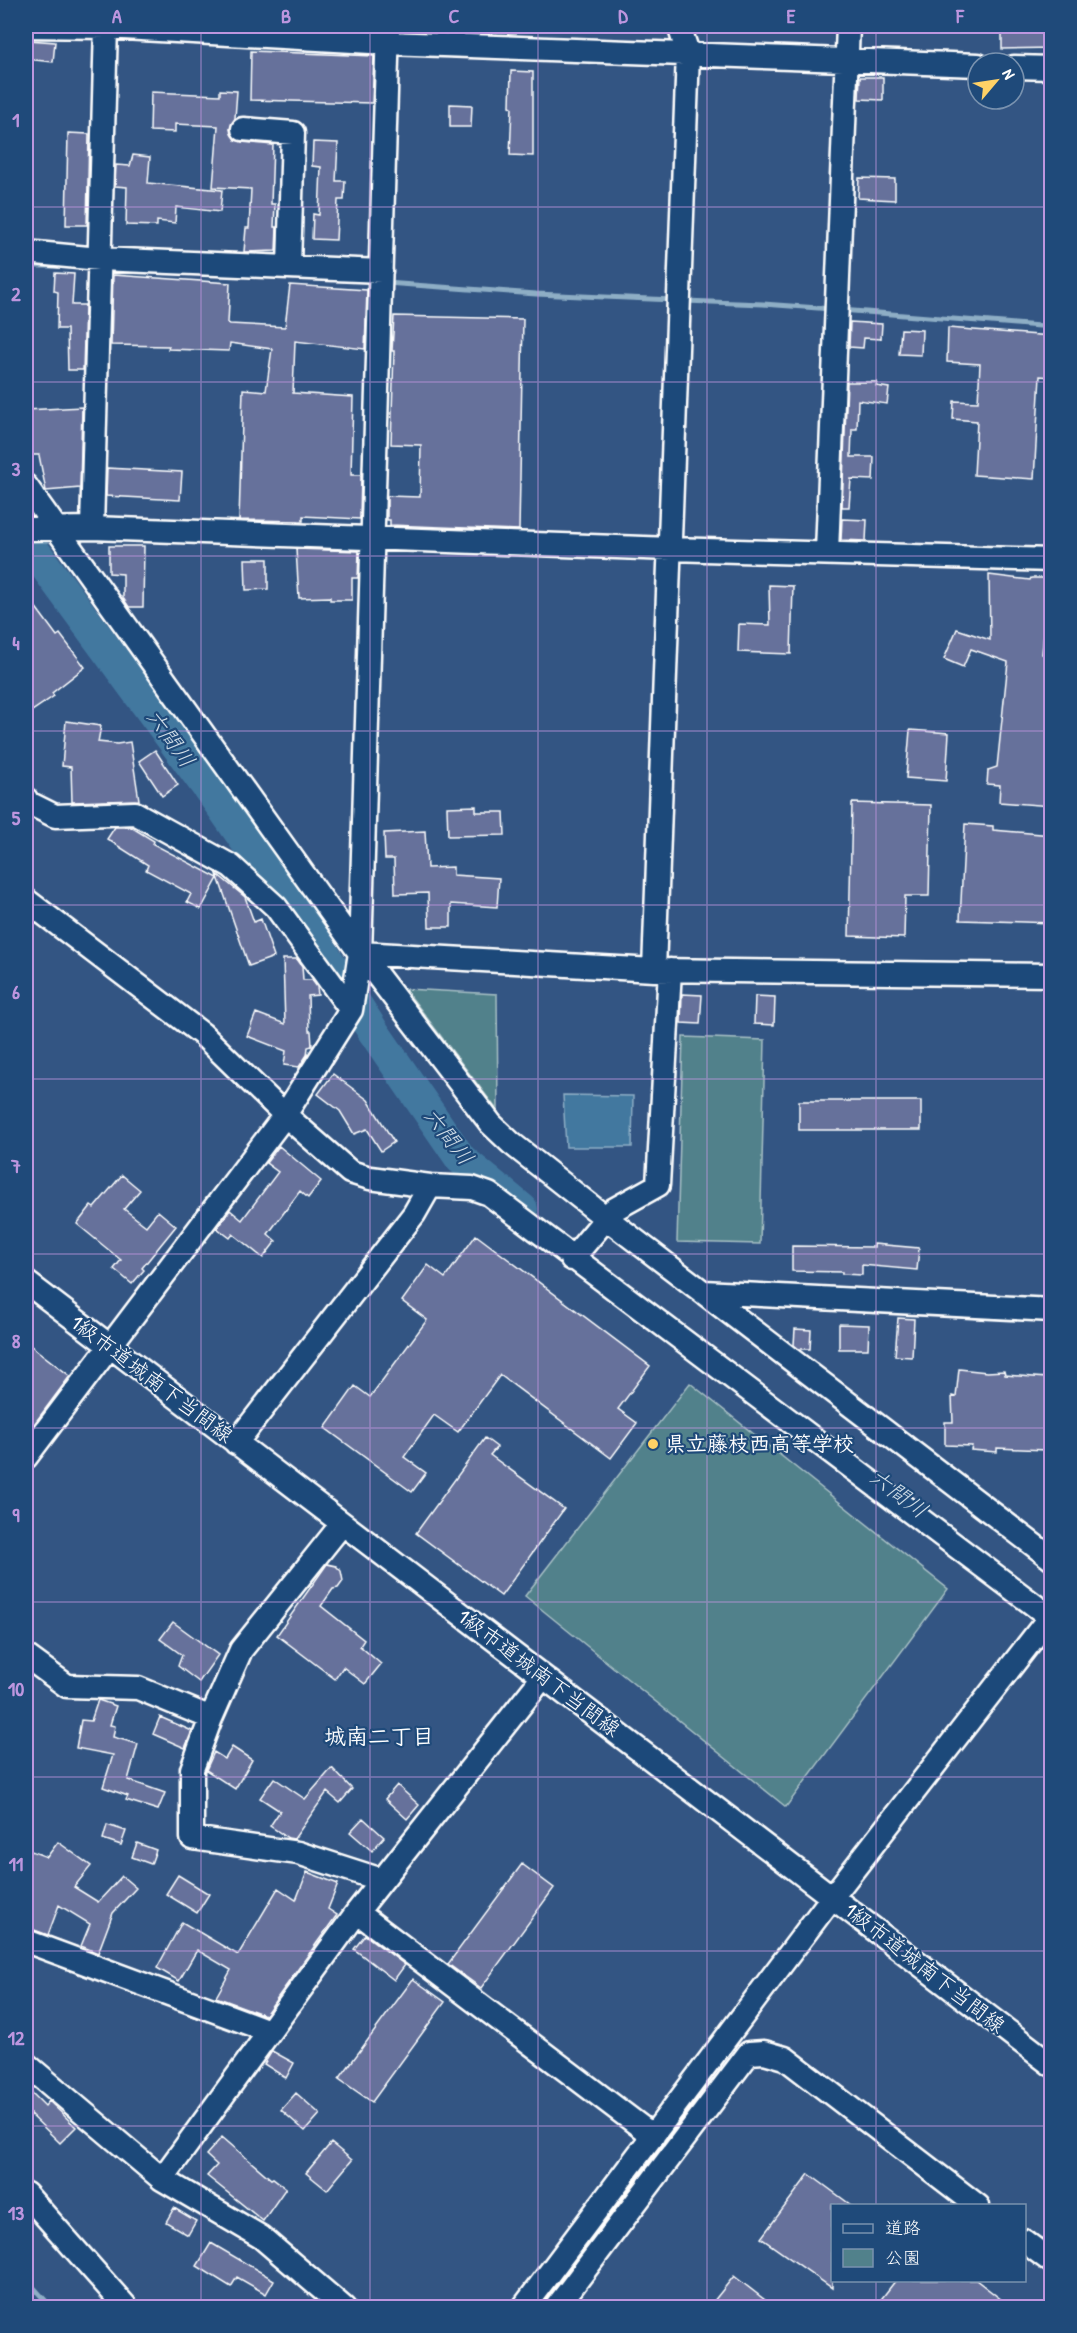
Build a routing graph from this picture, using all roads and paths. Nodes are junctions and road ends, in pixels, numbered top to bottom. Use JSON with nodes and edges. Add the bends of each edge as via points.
{"nodes":[{"id":1,"x":26,"y":26,"type":"edge"},
{"id":2,"x":106,"y":26,"type":"edge"},
{"id":3,"x":679,"y":26,"type":"edge"},
{"id":4,"x":848,"y":26,"type":"edge"},
{"id":5,"x":388,"y":34,"type":"edge"},
{"id":6,"x":688,"y":53,"type":"junction"},
{"id":7,"x":846,"y":60,"type":"junction"},
{"id":8,"x":966,"y":65,"type":"edge"},
{"id":9,"x":1026,"y":67,"type":"edge"},
{"id":10,"x":1052,"y":68,"type":"edge"},
{"id":11,"x":243,"y":129,"type":"dead end"},
{"id":12,"x":26,"y":252,"type":"edge"},
{"id":13,"x":99,"y":259,"type":"junction"},
{"id":14,"x":290,"y":267,"type":"junction"},
{"id":15,"x":381,"y":271,"type":"junction"},
{"id":16,"x":26,"y":486,"type":"edge"},
{"id":17,"x":26,"y":528,"type":"edge"},
{"id":18,"x":54,"y":528,"type":"junction"},
{"id":19,"x":92,"y":528,"type":"junction"},
{"id":20,"x":374,"y":538,"type":"junction"},
{"id":21,"x":671,"y":549,"type":"junction"},
{"id":22,"x":827,"y":552,"type":"junction"},
{"id":23,"x":1052,"y":560,"type":"edge"},
{"id":24,"x":26,"y":799,"type":"edge"},
{"id":25,"x":26,"y":900,"type":"edge"},
{"id":26,"x":360,"y":953,"type":"junction"},
{"id":27,"x":662,"y":970,"type":"junction"},
{"id":28,"x":1052,"y":975,"type":"edge"},
{"id":29,"x":351,"y":1010,"type":"junction"},
{"id":30,"x":285,"y":1115,"type":"junction"},
{"id":31,"x":430,"y":1186,"type":"junction"},
{"id":32,"x":606,"y":1218,"type":"junction"},
{"id":33,"x":572,"y":1259,"type":"junction"},
{"id":34,"x":26,"y":1282,"type":"edge"},
{"id":35,"x":704,"y":1292,"type":"junction"},
{"id":36,"x":1052,"y":1310,"type":"edge"},
{"id":37,"x":109,"y":1346,"type":"junction"},
{"id":38,"x":236,"y":1443,"type":"junction"},
{"id":39,"x":26,"y":1457,"type":"edge"},
{"id":40,"x":342,"y":1524,"type":"junction"},
{"id":41,"x":1052,"y":1559,"type":"edge"},
{"id":42,"x":1051,"y":1616,"type":"edge"},
{"id":43,"x":26,"y":1656,"type":"edge"},
{"id":44,"x":543,"y":1677,"type":"junction"},
{"id":45,"x":211,"y":1718,"type":"junction"},
{"id":46,"x":382,"y":1880,"type":"junction"},
{"id":47,"x":833,"y":1896,"type":"junction"},
{"id":48,"x":357,"y":1912,"type":"junction"},
{"id":49,"x":26,"y":1941,"type":"edge"},
{"id":50,"x":269,"y":2031,"type":"junction"},
{"id":51,"x":26,"y":2064,"type":"edge"},
{"id":52,"x":1052,"y":2065,"type":"edge"},
{"id":53,"x":652,"y":2136,"type":"junction"},
{"id":54,"x":162,"y":2179,"type":"junction"},
{"id":55,"x":26,"y":2194,"type":"edge"},
{"id":56,"x":977,"y":2204,"type":"edge"},
{"id":57,"x":1026,"y":2242,"type":"edge"},
{"id":58,"x":1052,"y":2262,"type":"edge"},
{"id":59,"x":127,"y":2307,"type":"edge"},
{"id":60,"x":344,"y":2307,"type":"edge"},
{"id":61,"x":523,"y":2307,"type":"edge"},
{"id":62,"x":556,"y":2307,"type":"edge"}],
"edges":[{"from":1,"to":2,"type":"street"},
{"from":2,"to":5,"type":"street"},
{"from":2,"to":13,"type":"street"},
{"from":3,"to":6,"type":"street"},
{"from":4,"to":7,"type":"street"},
{"from":5,"to":6,"type":"street"},
{"from":5,"to":15,"type":"street"},
{"from":6,"to":7,"type":"street"},
{"from":6,"to":21,"type":"street"},
{"from":7,"to":8,"type":"street"},
{"from":7,"to":22,"type":"street"},
{"from":9,"to":10,"type":"street"},
{"from":11,"to":14,"type":"street","via":[[293,133]]},
{"from":12,"to":13,"type":"street"},
{"from":13,"to":14,"type":"street"},
{"from":13,"to":19,"type":"street"},
{"from":14,"to":15,"type":"street"},
{"from":15,"to":20,"type":"street"},
{"from":16,"to":18,"type":"street"},
{"from":17,"to":18,"type":"street"},
{"from":18,"to":19,"type":"street"},
{"from":18,"to":26,"type":"street"},
{"from":19,"to":20,"type":"street"},
{"from":20,"to":21,"type":"street"},
{"from":20,"to":26,"type":"street"},
{"from":21,"to":22,"type":"street"},
{"from":21,"to":27,"type":"street"},
{"from":22,"to":23,"type":"street"},
{"from":24,"to":29,"type":"street","via":[[55,816],[135,813],[231,866],[276,907]]},
{"from":25,"to":30,"type":"street","via":[[202,1034]]},
{"from":26,"to":27,"type":"street"},
{"from":26,"to":29,"type":"street"},
{"from":26,"to":32,"type":"street","via":[[491,1124]]},
{"from":27,"to":28,"type":"street"},
{"from":27,"to":32,"type":"street","via":[[658,1185],[613,1210]]},
{"from":29,"to":30,"type":"street"},
{"from":30,"to":31,"type":"street","via":[[350,1172]]},
{"from":30,"to":37,"type":"street"},
{"from":31,"to":33,"type":"street","via":[[472,1188],[489,1194]]},
{"from":31,"to":38,"type":"street","via":[[414,1214]]},
{"from":32,"to":33,"type":"street"},
{"from":32,"to":35,"type":"street"},
{"from":33,"to":42,"type":"street"},
{"from":34,"to":37,"type":"street","name":"1級市道城南下当間線"},
{"from":35,"to":36,"type":"street"},
{"from":35,"to":41,"type":"street"},
{"from":37,"to":38,"type":"street","name":"1級市道城南下当間線"},
{"from":37,"to":39,"type":"street"},
{"from":38,"to":40,"type":"street","name":"1級市道城南下当間線"},
{"from":40,"to":44,"type":"street","name":"1級市道城南下当間線"},
{"from":40,"to":45,"type":"street","via":[[241,1650]]},
{"from":42,"to":47,"type":"street"},
{"from":43,"to":45,"type":"street","via":[[67,1686],[138,1688]]},
{"from":44,"to":46,"type":"street"},
{"from":44,"to":47,"type":"street","name":"1級市道城南下当間線"},
{"from":45,"to":46,"type":"street","via":[[192,1769],[192,1838],[298,1853]]},
{"from":46,"to":48,"type":"street"},
{"from":47,"to":52,"type":"street","name":"1級市道城南下当間線"},
{"from":47,"to":53,"type":"street"},
{"from":48,"to":50,"type":"street"},
{"from":48,"to":53,"type":"street"},
{"from":49,"to":50,"type":"street"},
{"from":50,"to":54,"type":"street"},
{"from":51,"to":54,"type":"street"},
{"from":53,"to":61,"type":"street"},
{"from":54,"to":60,"type":"street","via":[[261,2237]]},
{"from":55,"to":59,"type":"street"},
{"from":56,"to":62,"type":"street","via":[[785,2058],[764,2052],[749,2053]]},
{"from":57,"to":58,"type":"street"}]}
